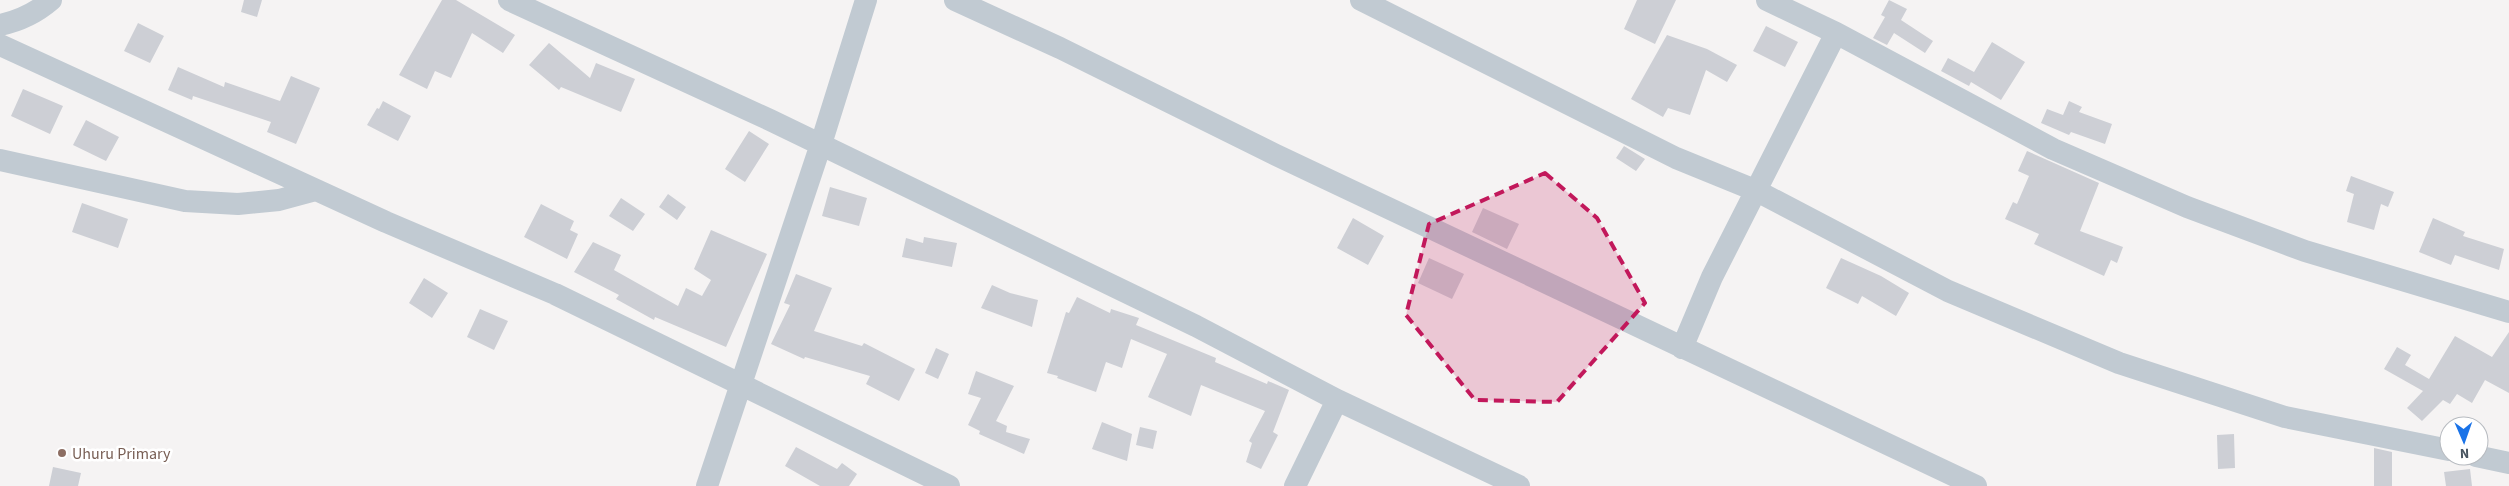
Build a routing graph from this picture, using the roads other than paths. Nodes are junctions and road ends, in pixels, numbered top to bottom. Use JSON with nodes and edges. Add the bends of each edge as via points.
{"nodes":[{"id":1,"x":51,"y":0,"type":"edge"},
{"id":2,"x":509,"y":0,"type":"edge"},
{"id":3,"x":866,"y":0,"type":"edge"},
{"id":4,"x":955,"y":0,"type":"edge"},
{"id":5,"x":1361,"y":0,"type":"edge"},
{"id":6,"x":1767,"y":0,"type":"edge"},
{"id":7,"x":0,"y":25,"type":"edge"},
{"id":8,"x":1836,"y":33,"type":"junction"},
{"id":9,"x":0,"y":45,"type":"edge"},
{"id":10,"x":821,"y":144,"type":"junction"},
{"id":11,"x":0,"y":160,"type":"edge"},
{"id":12,"x":316,"y":190,"type":"junction"},
{"id":13,"x":1757,"y":192,"type":"junction"},
{"id":14,"x":2509,"y":312,"type":"edge"},
{"id":15,"x":1682,"y":348,"type":"junction"},
{"id":16,"x":740,"y":384,"type":"junction"},
{"id":17,"x":1338,"y":400,"type":"junction"},
{"id":18,"x":2439,"y":448,"type":"edge"},
{"id":19,"x":2489,"y":459,"type":"edge"},
{"id":20,"x":2509,"y":463,"type":"edge"},
{"id":21,"x":707,"y":486,"type":"edge"},
{"id":22,"x":949,"y":486,"type":"edge"},
{"id":23,"x":1295,"y":486,"type":"edge"},
{"id":24,"x":1519,"y":486,"type":"edge"},
{"id":25,"x":1976,"y":486,"type":"edge"}],
"edges":[{"from":1,"to":7,"type":"street","via":[[24,18]]},
{"from":2,"to":10,"type":"street"},
{"from":3,"to":10,"type":"street"},
{"from":4,"to":15,"type":"street"},
{"from":5,"to":13,"type":"street","via":[[1676,158]]},
{"from":6,"to":8,"type":"street"},
{"from":8,"to":13,"type":"street"},
{"from":8,"to":14,"type":"street","via":[[2053,149],[2187,207],[2305,251]]},
{"from":9,"to":12,"type":"street"},
{"from":10,"to":16,"type":"street"},
{"from":10,"to":17,"type":"street","via":[[1196,326]]},
{"from":11,"to":12,"type":"street","via":[[185,201],[238,204],[279,200]]},
{"from":12,"to":16,"type":"street","via":[[555,294]]},
{"from":13,"to":15,"type":"street","via":[[1712,277]]},
{"from":13,"to":18,"type":"street","via":[[1948,290],[2119,363],[2285,417]]},
{"from":15,"to":25,"type":"street"},
{"from":16,"to":21,"type":"street"},
{"from":16,"to":22,"type":"street"},
{"from":17,"to":23,"type":"street"},
{"from":17,"to":24,"type":"street"},
{"from":19,"to":20,"type":"street"}]}
